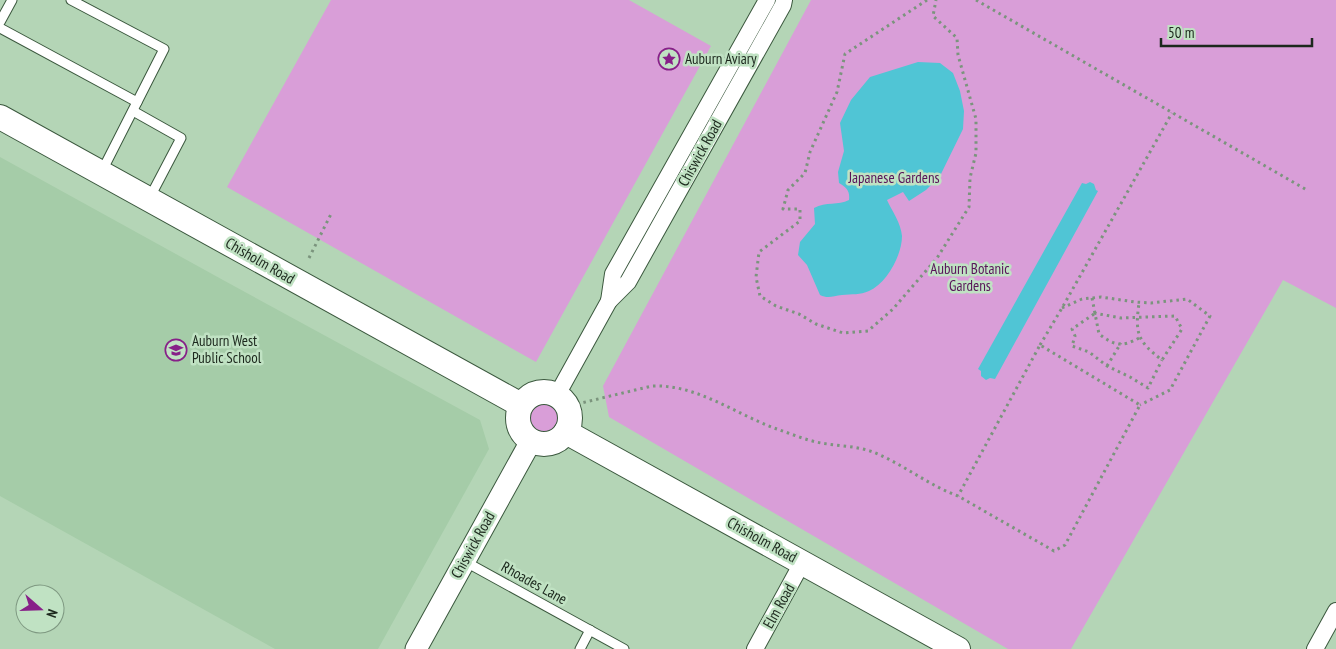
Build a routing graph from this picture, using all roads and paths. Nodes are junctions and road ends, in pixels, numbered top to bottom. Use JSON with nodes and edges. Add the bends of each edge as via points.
{"nodes":[{"id":1,"x":12,"y":0,"type":"edge"},
{"id":2,"x":71,"y":0,"type":"edge"},
{"id":3,"x":767,"y":0,"type":"edge"},
{"id":4,"x":784,"y":0,"type":"edge"},
{"id":5,"x":927,"y":0,"type":"edge"},
{"id":6,"x":936,"y":0,"type":"edge"},
{"id":7,"x":976,"y":0,"type":"edge"},
{"id":8,"x":0,"y":22,"type":"edge"},
{"id":9,"x":0,"y":28,"type":"edge"},
{"id":10,"x":135,"y":107,"type":"junction"},
{"id":11,"x":1172,"y":113,"type":"junction"},
{"id":12,"x":0,"y":117,"type":"edge"},
{"id":13,"x":101,"y":173,"type":"junction"},
{"id":14,"x":1307,"y":190,"type":"dead end"},
{"id":15,"x":149,"y":199,"type":"junction"},
{"id":16,"x":332,"y":212,"type":"dead end"},
{"id":17,"x":309,"y":258,"type":"dead end"},
{"id":18,"x":1092,"y":298,"type":"junction"},
{"id":19,"x":609,"y":301,"type":"junction"},
{"id":20,"x":1139,"y":303,"type":"junction"},
{"id":21,"x":1062,"y":308,"type":"junction"},
{"id":22,"x":1094,"y":314,"type":"junction"},
{"id":23,"x":1137,"y":317,"type":"junction"},
{"id":24,"x":1139,"y":338,"type":"junction"},
{"id":25,"x":1121,"y":343,"type":"junction"},
{"id":26,"x":1040,"y":345,"type":"junction"},
{"id":27,"x":1162,"y":360,"type":"junction"},
{"id":28,"x":1107,"y":366,"type":"junction"},
{"id":29,"x":521,"y":405,"type":"junction"},
{"id":30,"x":1140,"y":405,"type":"junction"},
{"id":31,"x":564,"y":412,"type":"junction"},
{"id":32,"x":531,"y":441,"type":"junction"},
{"id":33,"x":958,"y":496,"type":"junction"},
{"id":34,"x":464,"y":560,"type":"junction"},
{"id":35,"x":802,"y":563,"type":"junction"},
{"id":36,"x":1336,"y":611,"type":"edge"},
{"id":37,"x":590,"y":630,"type":"junction"},
{"id":38,"x":416,"y":649,"type":"edge"},
{"id":39,"x":580,"y":649,"type":"edge"},
{"id":40,"x":624,"y":649,"type":"edge"},
{"id":41,"x":755,"y":649,"type":"edge"},
{"id":42,"x":958,"y":649,"type":"edge"},
{"id":43,"x":1315,"y":649,"type":"edge"}],
"edges":[{"from":1,"to":8,"type":"lane"},
{"from":2,"to":10,"type":"lane","via":[[164,49]]},
{"from":3,"to":19,"type":"street","name":"Chiswick Road","via":[[613,274]]},
{"from":4,"to":19,"type":"street","name":"Chiswick Road","via":[[628,282]]},
{"from":5,"to":6,"type":"path","via":[[845,54],[837,92],[810,152],[805,173],[788,190],[782,209],[800,209],[800,221],[759,252],[756,277],[760,296],[816,324],[843,333],[868,331],[893,309],[937,258],[969,207],[970,178],[976,153],[976,119],[958,55],[957,38],[933,16]]},
{"from":7,"to":11,"type":"path"},
{"from":9,"to":10,"type":"lane"},
{"from":10,"to":13,"type":"lane"},
{"from":10,"to":15,"type":"lane","via":[[181,138]]},
{"from":11,"to":14,"type":"path"},
{"from":11,"to":21,"type":"path"},
{"from":12,"to":13,"type":"main road","name":"Chisholm Road"},
{"from":13,"to":15,"type":"main road","name":"Chisholm Road"},
{"from":15,"to":29,"type":"main road","name":"Chisholm Road"},
{"from":16,"to":17,"type":"path"},
{"from":18,"to":20,"type":"path"},
{"from":18,"to":21,"type":"path"},
{"from":18,"to":22,"type":"path"},
{"from":19,"to":31,"type":"street","name":"Chiswick Road"},
{"from":20,"to":23,"type":"path"},
{"from":20,"to":30,"type":"path","via":[[1188,299],[1210,316],[1170,390]]},
{"from":21,"to":26,"type":"path"},
{"from":22,"to":23,"type":"path"},
{"from":22,"to":25,"type":"path","via":[[1099,334],[1113,344]]},
{"from":22,"to":28,"type":"path","via":[[1072,329],[1072,346],[1089,352]]},
{"from":23,"to":24,"type":"path"},
{"from":23,"to":27,"type":"path","via":[[1175,316],[1182,329]]},
{"from":24,"to":25,"type":"path"},
{"from":24,"to":27,"type":"path"},
{"from":25,"to":28,"type":"path"},
{"from":26,"to":30,"type":"path"},
{"from":26,"to":33,"type":"path"},
{"from":27,"to":28,"type":"path","via":[[1148,388]]},
{"from":29,"to":31,"type":"main road","via":[[533,394],[549,393]]},
{"from":29,"to":32,"type":"main road","via":[[520,429]]},
{"from":30,"to":33,"type":"path","via":[[1065,545],[1054,551]]},
{"from":31,"to":32,"type":"main road","via":[[561,438],[546,444]]},
{"from":31,"to":33,"type":"path","via":[[577,404],[664,385],[712,400],[797,436],[873,452]]},
{"from":31,"to":35,"type":"main road","name":"Chisholm Road"},
{"from":32,"to":34,"type":"street","name":"Chiswick Road"},
{"from":34,"to":37,"type":"lane","name":"Rhoades Lane"},
{"from":34,"to":38,"type":"street","name":"Chiswick Road"},
{"from":35,"to":41,"type":"street","name":"Elm Road"},
{"from":35,"to":42,"type":"main road","name":"Chisholm Road"},
{"from":36,"to":43,"type":"street"},
{"from":37,"to":39,"type":"lane"},
{"from":37,"to":40,"type":"lane","name":"Rhoades Lane"}]}
